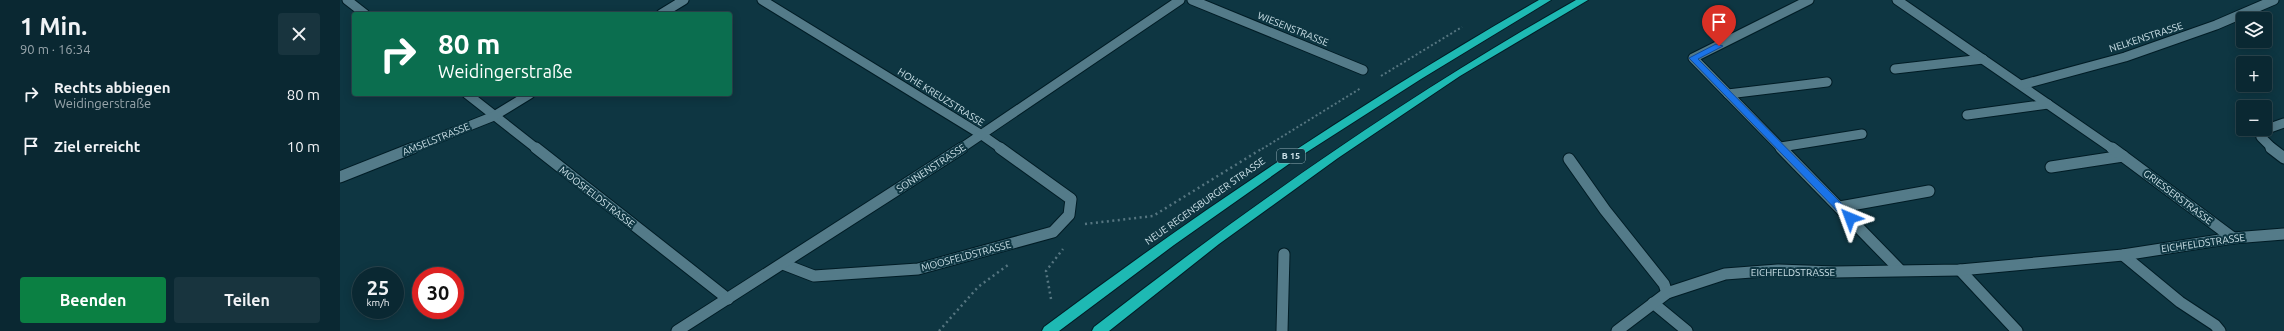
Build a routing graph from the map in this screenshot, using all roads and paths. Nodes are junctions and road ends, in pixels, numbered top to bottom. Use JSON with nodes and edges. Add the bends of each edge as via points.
{"nodes":[{"id":1,"x":347,"y":0,"type":"edge"},
{"id":2,"x":684,"y":0,"type":"edge"},
{"id":3,"x":762,"y":0,"type":"edge"},
{"id":4,"x":1180,"y":0,"type":"edge"},
{"id":5,"x":1192,"y":0,"type":"edge"},
{"id":6,"x":1546,"y":0,"type":"edge"},
{"id":7,"x":1582,"y":0,"type":"edge"},
{"id":8,"x":1809,"y":0,"type":"edge"},
{"id":9,"x":1897,"y":0,"type":"edge"},
{"id":10,"x":2274,"y":0,"type":"edge"},
{"id":11,"x":362,"y":12,"type":"edge"},
{"id":12,"x":664,"y":12,"type":"edge"},
{"id":13,"x":1469,"y":24,"type":"dead end"},
{"id":14,"x":1983,"y":58,"type":"junction"},
{"id":15,"x":1895,"y":69,"type":"dead end"},
{"id":16,"x":1363,"y":70,"type":"dead end"},
{"id":17,"x":1374,"y":80,"type":"dead end"},
{"id":18,"x":1828,"y":82,"type":"dead end"},
{"id":19,"x":1368,"y":84,"type":"dead end"},
{"id":20,"x":2021,"y":85,"type":"junction"},
{"id":21,"x":1728,"y":94,"type":"junction"},
{"id":22,"x":469,"y":96,"type":"edge"},
{"id":23,"x":527,"y":96,"type":"edge"},
{"id":24,"x":2048,"y":104,"type":"junction"},
{"id":25,"x":1967,"y":115,"type":"dead end"},
{"id":26,"x":494,"y":116,"type":"junction"},
{"id":27,"x":2284,"y":123,"type":"edge"},
{"id":28,"x":1862,"y":134,"type":"dead end"},
{"id":29,"x":982,"y":135,"type":"junction"},
{"id":30,"x":1781,"y":148,"type":"junction"},
{"id":31,"x":2123,"y":156,"type":"junction"},
{"id":32,"x":2284,"y":158,"type":"edge"},
{"id":33,"x":1569,"y":159,"type":"dead end"},
{"id":34,"x":2051,"y":168,"type":"dead end"},
{"id":35,"x":340,"y":177,"type":"edge"},
{"id":36,"x":1929,"y":191,"type":"dead end"},
{"id":37,"x":1840,"y":207,"type":"junction"},
{"id":38,"x":1053,"y":232,"type":"junction"},
{"id":39,"x":2284,"y":234,"type":"edge"},
{"id":40,"x":2233,"y":238,"type":"junction"},
{"id":41,"x":1064,"y":248,"type":"dead end"},
{"id":42,"x":1284,"y":254,"type":"dead end"},
{"id":43,"x":2123,"y":255,"type":"junction"},
{"id":44,"x":783,"y":264,"type":"junction"},
{"id":45,"x":1009,"y":264,"type":"dead end"},
{"id":46,"x":1900,"y":270,"type":"junction"},
{"id":47,"x":1960,"y":270,"type":"junction"},
{"id":48,"x":1667,"y":293,"type":"junction"},
{"id":49,"x":728,"y":299,"type":"junction"},
{"id":50,"x":1050,"y":299,"type":"dead end"},
{"id":51,"x":1653,"y":303,"type":"junction"},
{"id":52,"x":678,"y":331,"type":"edge"},
{"id":53,"x":939,"y":331,"type":"edge"},
{"id":54,"x":1049,"y":331,"type":"edge"},
{"id":55,"x":1099,"y":331,"type":"edge"},
{"id":56,"x":1282,"y":331,"type":"edge"},
{"id":57,"x":1617,"y":331,"type":"edge"},
{"id":58,"x":1687,"y":331,"type":"edge"},
{"id":59,"x":2017,"y":331,"type":"edge"},
{"id":60,"x":2220,"y":331,"type":"edge"}],
"edges":[{"from":1,"to":11,"type":"street"},
{"from":2,"to":12,"type":"street"},
{"from":3,"to":29,"type":"street","name":"HOHE KREUZSTRASSE"},
{"from":4,"to":29,"type":"street","name":"SONNENSTRASSE"},
{"from":5,"to":16,"type":"street","name":"WIESENSTRASSE"},
{"from":6,"to":54,"type":"highway","name":"NEUE REGENSBURGER STRASSE","number":"B 15","via":[[1380,97],[1245,186],[1143,258]]},
{"from":7,"to":55,"type":"highway","number":"B 15","via":[[1518,36],[1396,113],[1254,211]]},
{"from":8,"to":21,"type":"street","via":[[1693,58]]},
{"from":9,"to":14,"type":"street","name":"GRIESSERSTRASSE"},
{"from":10,"to":20,"type":"street","name":"NELKENSTRASSE","via":[[2216,25],[2125,57]]},
{"from":13,"to":17,"type":"path","via":[[1448,34]]},
{"from":14,"to":15,"type":"street"},
{"from":14,"to":20,"type":"street","name":"GRIESSERSTRASSE"},
{"from":18,"to":21,"type":"street"},
{"from":19,"to":38,"type":"path","via":[[1153,216],[1082,225]]},
{"from":20,"to":24,"type":"street","name":"GRIESSERSTRASSE"},
{"from":21,"to":30,"type":"street"},
{"from":22,"to":26,"type":"street","name":"MOOSFELDSTRASSE"},
{"from":23,"to":26,"type":"street","name":"AMSELSTRASSE"},
{"from":24,"to":25,"type":"street"},
{"from":24,"to":31,"type":"street","name":"GRIESSERSTRASSE"},
{"from":26,"to":35,"type":"street","name":"AMSELSTRASSE"},
{"from":26,"to":49,"type":"street","name":"MOOSFELDSTRASSE"},
{"from":27,"to":32,"type":"street","via":[[2267,129],[2261,137]]},
{"from":28,"to":30,"type":"street"},
{"from":29,"to":38,"type":"street","name":"HOHE KREUZSTRASSE","via":[[1071,199],[1069,215]]},
{"from":29,"to":44,"type":"street","name":"SONNENSTRASSE"},
{"from":30,"to":37,"type":"street"},
{"from":31,"to":34,"type":"street"},
{"from":31,"to":40,"type":"street","name":"GRIESSERSTRASSE"},
{"from":33,"to":48,"type":"street","via":[[1605,210],[1664,284]]},
{"from":36,"to":37,"type":"street"},
{"from":37,"to":46,"type":"street"},
{"from":38,"to":44,"type":"street","name":"MOOSFELDSTRASSE","via":[[918,269],[814,276]]},
{"from":39,"to":40,"type":"street","name":"EICHFELDSTRASSE"},
{"from":40,"to":43,"type":"street","name":"EICHFELDSTRASSE"},
{"from":41,"to":50,"type":"path","via":[[1046,271]]},
{"from":42,"to":56,"type":"street"},
{"from":43,"to":47,"type":"street","name":"EICHFELDSTRASSE"},
{"from":43,"to":60,"type":"street"},
{"from":44,"to":49,"type":"street","name":"SONNENSTRASSE"},
{"from":45,"to":53,"type":"path","via":[[978,287]]},
{"from":46,"to":47,"type":"street","name":"EICHFELDSTRASSE"},
{"from":46,"to":48,"type":"street","name":"EICHFELDSTRASSE","via":[[1778,270],[1725,274]]},
{"from":47,"to":59,"type":"street"},
{"from":48,"to":51,"type":"street","name":"EICHFELDSTRASSE"},
{"from":49,"to":52,"type":"street","name":"SONNENSTRASSE"},
{"from":51,"to":57,"type":"street","name":"EICHFELDSTRASSE"},
{"from":51,"to":58,"type":"street"}]}
